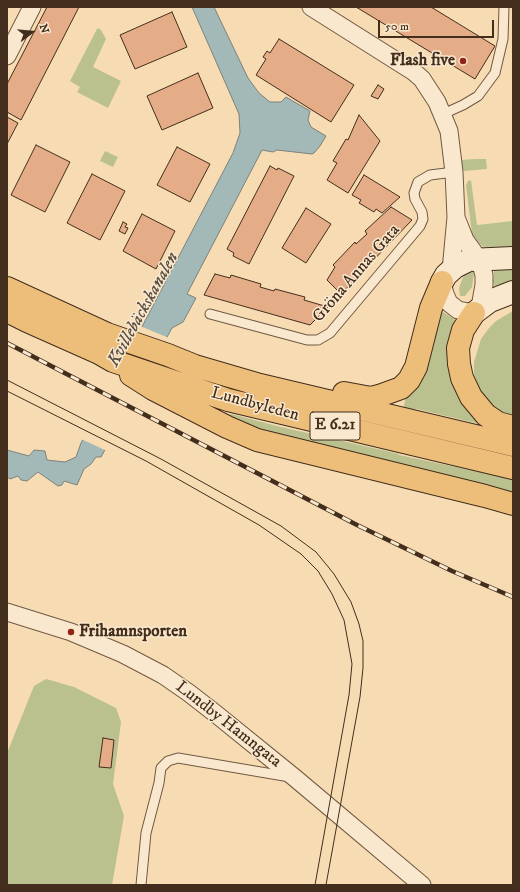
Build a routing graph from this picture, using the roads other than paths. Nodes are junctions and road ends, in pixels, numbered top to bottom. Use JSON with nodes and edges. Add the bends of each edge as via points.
{"nodes":[{"id":1,"x":32,"y":7,"type":"edge"},
{"id":2,"x":311,"y":7,"type":"edge"},
{"id":3,"x":504,"y":7,"type":"edge"},
{"id":4,"x":7,"y":56,"type":"edge"},
{"id":5,"x":442,"y":114,"type":"junction"},
{"id":6,"x":454,"y":172,"type":"junction"},
{"id":7,"x":456,"y":216,"type":"junction"},
{"id":8,"x":478,"y":258,"type":"junction"},
{"id":9,"x":513,"y":258,"type":"edge"},
{"id":10,"x":447,"y":277,"type":"junction"},
{"id":11,"x":7,"y":288,"type":"edge"},
{"id":12,"x":511,"y":293,"type":"edge"},
{"id":13,"x":477,"y":310,"type":"junction"},
{"id":14,"x":7,"y":311,"type":"edge"},
{"id":15,"x":210,"y":314,"type":"dead end"},
{"id":16,"x":106,"y":350,"type":"junction"},
{"id":17,"x":212,"y":370,"type":"junction"},
{"id":18,"x":156,"y":382,"type":"junction"},
{"id":19,"x":513,"y":427,"type":"edge"},
{"id":20,"x":513,"y":445,"type":"edge"},
{"id":21,"x":513,"y":468,"type":"edge"},
{"id":22,"x":513,"y":504,"type":"edge"},
{"id":23,"x":7,"y":612,"type":"edge"},
{"id":24,"x":295,"y":778,"type":"junction"},
{"id":25,"x":141,"y":885,"type":"edge"},
{"id":26,"x":422,"y":885,"type":"edge"}],
"edges":[{"from":1,"to":4,"type":"street"},
{"from":2,"to":5,"type":"street","via":[[414,72],[430,90]]},
{"from":3,"to":5,"type":"lane","via":[[503,39],[494,73],[478,96]]},
{"from":5,"to":6,"type":"street","via":[[449,131]]},
{"from":6,"to":7,"type":"street"},
{"from":6,"to":15,"type":"lane","name":"Gröna Annas Gata","via":[[430,175],[418,182],[414,193],[422,212],[420,226],[330,333],[318,340],[307,340]]},
{"from":7,"to":8,"type":"street","via":[[465,240]]},
{"from":7,"to":10,"type":"street"},
{"from":8,"to":9,"type":"main road"},
{"from":8,"to":10,"type":"main road","via":[[461,262]]},
{"from":8,"to":13,"type":"street","via":[[484,275],[483,294]]},
{"from":10,"to":13,"type":"street","via":[[445,294],[449,304],[458,310]]},
{"from":10,"to":17,"type":"highway","via":[[431,308],[414,373],[401,388],[387,394],[371,398],[243,368]]},
{"from":11,"to":16,"type":"highway","name":"Lundbyleden","number":"E 6.21"},
{"from":12,"to":13,"type":"main road","via":[[490,301]]},
{"from":13,"to":19,"type":"highway","via":[[463,330],[458,348],[462,378],[486,415],[498,423]]},
{"from":14,"to":16,"type":"highway","name":"Lundbyleden","number":"E 6.21"},
{"from":16,"to":17,"type":"highway","name":"Lundbyleden","number":"E 6.21","via":[[168,355]]},
{"from":16,"to":18,"type":"highway","name":"Lundbyleden","number":"E 6.21"},
{"from":17,"to":20,"type":"highway","name":"Lundbyleden","number":"E 6.21","via":[[260,385]]},
{"from":18,"to":21,"type":"highway","name":"Lundbyleden","number":"E 6.21"},
{"from":18,"to":22,"type":"highway","via":[[227,427],[258,440]]},
{"from":23,"to":24,"type":"street","name":"Lundby Hamngata","via":[[71,632],[124,654],[163,675],[205,705]]},
{"from":24,"to":25,"type":"lane","via":[[178,758],[168,761],[161,768],[146,833]]},
{"from":24,"to":26,"type":"street","name":"Lundby Hamngata"}]}
